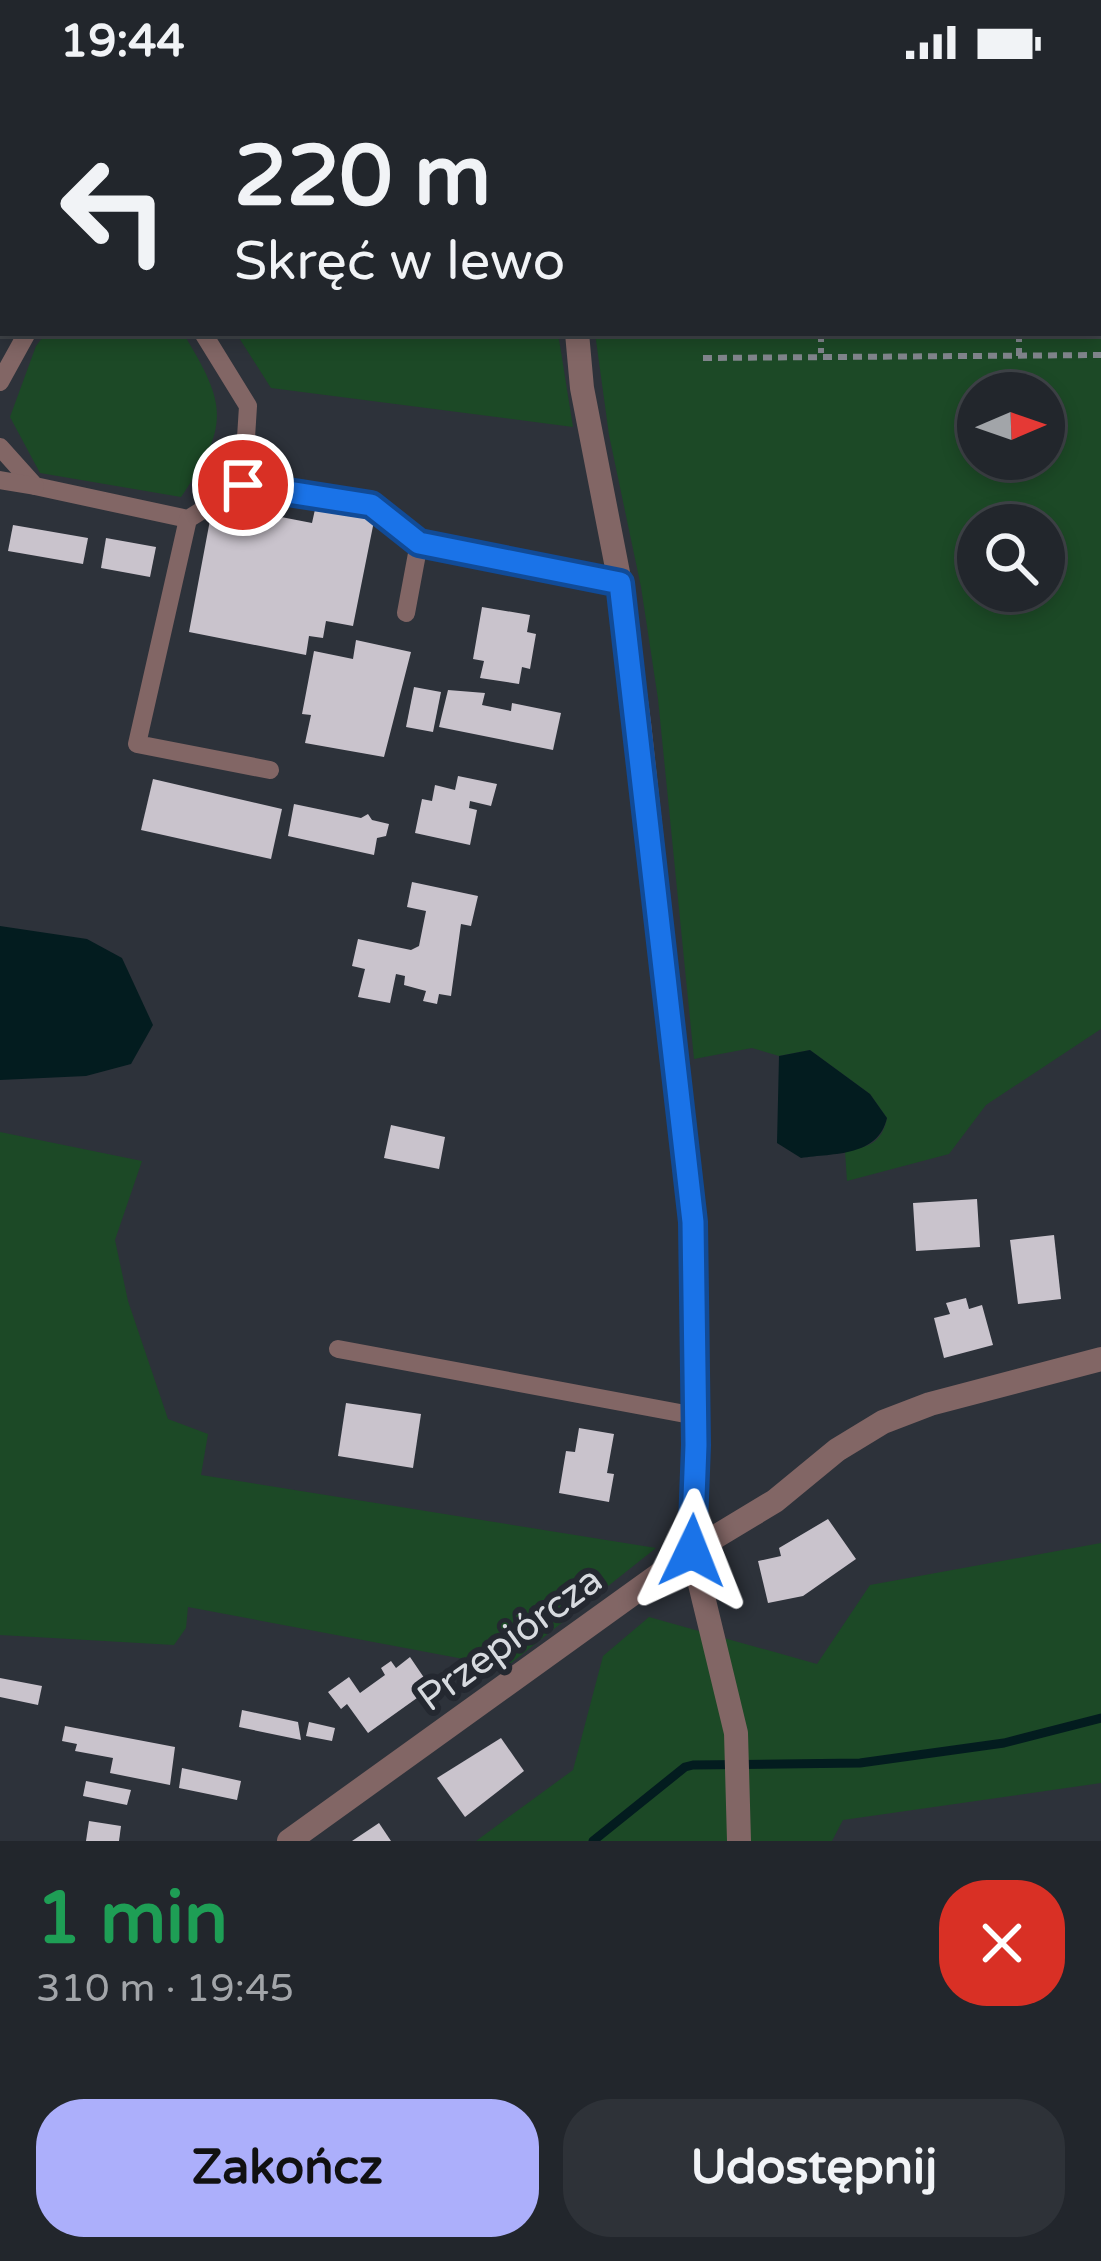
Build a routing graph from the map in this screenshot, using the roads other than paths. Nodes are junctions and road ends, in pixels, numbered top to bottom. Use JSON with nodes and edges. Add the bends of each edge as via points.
{"nodes":[{"id":1,"x":25,"y":336,"type":"edge"},
{"id":2,"x":205,"y":336,"type":"edge"},
{"id":3,"x":578,"y":336,"type":"edge"},
{"id":4,"x":0,"y":382,"type":"edge"},
{"id":5,"x":0,"y":447,"type":"edge"},
{"id":6,"x":0,"y":480,"type":"edge"},
{"id":7,"x":243,"y":485,"type":"junction"},
{"id":8,"x":35,"y":486,"type":"junction"},
{"id":9,"x":188,"y":519,"type":"junction"},
{"id":10,"x":419,"y":543,"type":"junction"},
{"id":11,"x":620,"y":583,"type":"junction"},
{"id":12,"x":406,"y":613,"type":"dead end"},
{"id":13,"x":270,"y":770,"type":"dead end"},
{"id":14,"x":338,"y":1349,"type":"dead end"},
{"id":15,"x":1101,"y":1359,"type":"edge"},
{"id":16,"x":696,"y":1416,"type":"junction"},
{"id":17,"x":692,"y":1551,"type":"junction"},
{"id":18,"x":290,"y":1841,"type":"edge"},
{"id":19,"x":739,"y":1841,"type":"edge"}],
"edges":[{"from":1,"to":4,"type":"lane"},
{"from":2,"to":7,"type":"lane","via":[[248,406]]},
{"from":3,"to":11,"type":"street"},
{"from":5,"to":8,"type":"lane"},
{"from":6,"to":8,"type":"lane"},
{"from":7,"to":9,"type":"lane"},
{"from":7,"to":10,"type":"lane","via":[[371,505]]},
{"from":8,"to":9,"type":"lane"},
{"from":9,"to":13,"type":"lane","via":[[137,744]]},
{"from":10,"to":11,"type":"lane"},
{"from":10,"to":12,"type":"lane"},
{"from":11,"to":16,"type":"street","via":[[693,1222]]},
{"from":14,"to":16,"type":"lane"},
{"from":15,"to":17,"type":"street","name":"Przepiórcza","via":[[883,1421]]},
{"from":16,"to":17,"type":"street"},
{"from":17,"to":18,"type":"street","name":"Przepiórcza"},
{"from":17,"to":19,"type":"street","via":[[736,1733]]}]}
